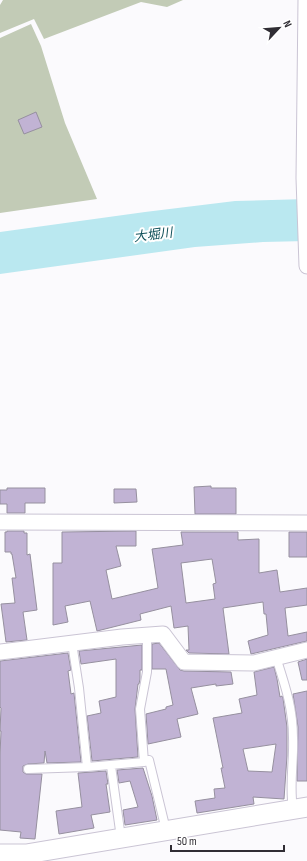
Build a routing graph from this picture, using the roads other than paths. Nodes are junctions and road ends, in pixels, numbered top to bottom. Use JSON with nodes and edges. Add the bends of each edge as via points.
{"nodes":[{"id":1,"x":306,"y":0,"type":"edge"},
{"id":2,"x":306,"y":261,"type":"edge"},
{"id":3,"x":0,"y":522,"type":"edge"},
{"id":4,"x":307,"y":524,"type":"edge"},
{"id":5,"x":147,"y":635,"type":"junction"},
{"id":6,"x":72,"y":643,"type":"junction"},
{"id":7,"x":307,"y":650,"type":"edge"},
{"id":8,"x":0,"y":652,"type":"edge"},
{"id":9,"x":276,"y":657,"type":"junction"},
{"id":10,"x":149,"y":760,"type":"dead end"},
{"id":11,"x":111,"y":766,"type":"junction"},
{"id":12,"x":87,"y":767,"type":"junction"},
{"id":13,"x":28,"y":769,"type":"dead end"},
{"id":14,"x":300,"y":808,"type":"edge"},
{"id":15,"x":166,"y":830,"type":"junction"},
{"id":16,"x":121,"y":838,"type":"junction"},
{"id":17,"x":0,"y":854,"type":"edge"}],
"edges":[{"from":1,"to":2,"type":"street"},
{"from":3,"to":4,"type":"street"},
{"from":5,"to":6,"type":"street"},
{"from":5,"to":9,"type":"street","via":[[163,634],[184,662],[254,663]]},
{"from":5,"to":11,"type":"lane","via":[[148,672],[140,709],[144,762]]},
{"from":6,"to":8,"type":"street"},
{"from":6,"to":12,"type":"lane"},
{"from":7,"to":9,"type":"street"},
{"from":9,"to":14,"type":"lane","via":[[290,701],[293,738],[291,800]]},
{"from":10,"to":15,"type":"lane"},
{"from":11,"to":12,"type":"lane"},
{"from":11,"to":16,"type":"lane"},
{"from":12,"to":13,"type":"lane"},
{"from":14,"to":15,"type":"street"},
{"from":15,"to":16,"type":"street"},
{"from":16,"to":17,"type":"street","via":[[26,854]]}]}
